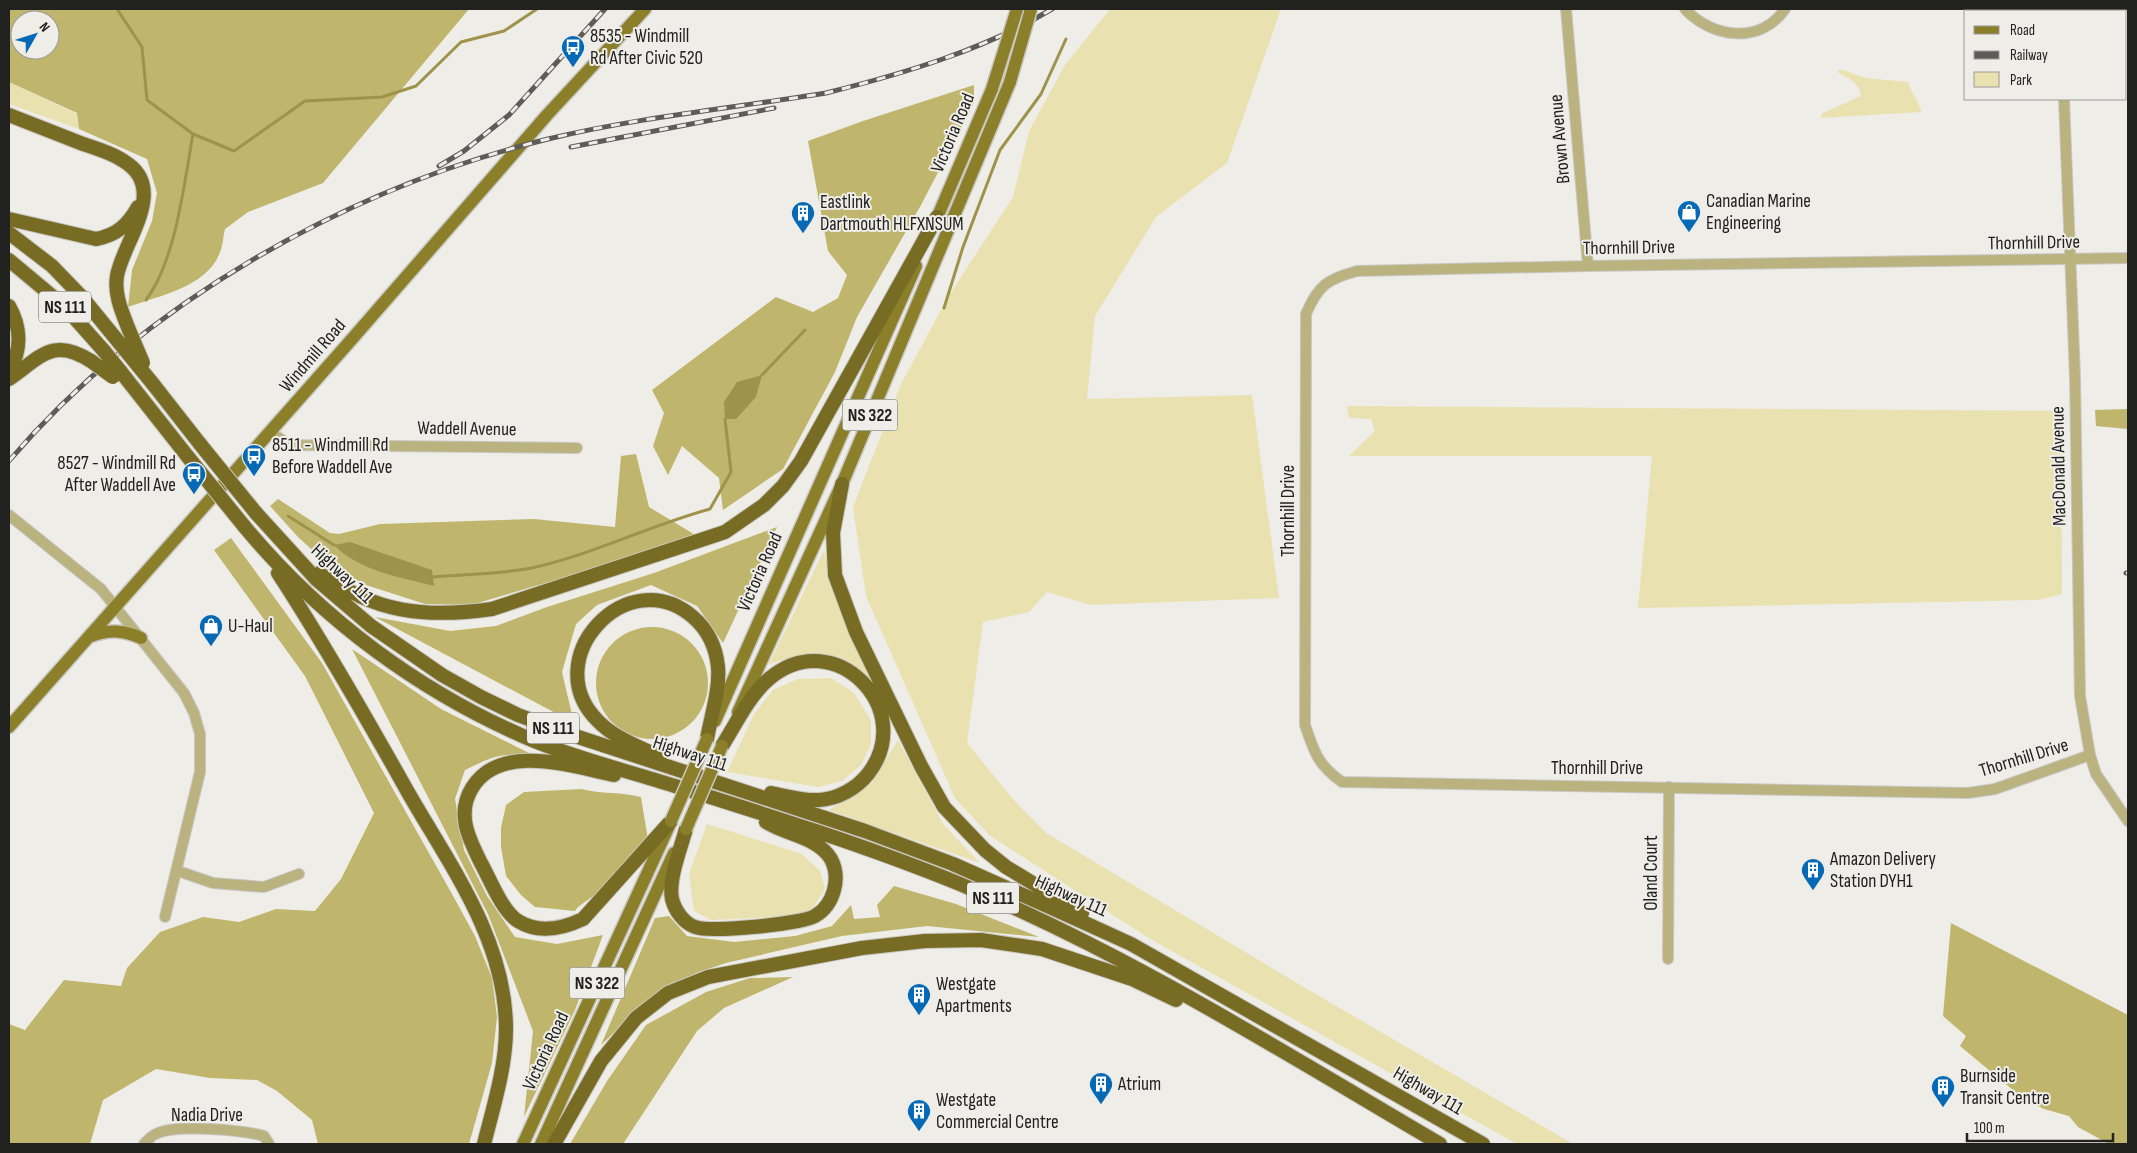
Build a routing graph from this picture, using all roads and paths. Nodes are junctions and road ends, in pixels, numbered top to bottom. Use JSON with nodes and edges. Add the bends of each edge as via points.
{"nodes":[{"id":1,"x":645,"y":9,"type":"edge"},
{"id":2,"x":1017,"y":9,"type":"edge"},
{"id":3,"x":1031,"y":9,"type":"edge"},
{"id":4,"x":1566,"y":9,"type":"edge"},
{"id":5,"x":1685,"y":9,"type":"edge"},
{"id":6,"x":1785,"y":9,"type":"edge"},
{"id":7,"x":2064,"y":100,"type":"edge"},
{"id":8,"x":9,"y":115,"type":"edge"},
{"id":9,"x":144,"y":198,"type":"junction"},
{"id":10,"x":937,"y":216,"type":"junction"},
{"id":11,"x":9,"y":219,"type":"edge"},
{"id":12,"x":9,"y":234,"type":"edge"},
{"id":13,"x":2128,"y":258,"type":"edge"},
{"id":14,"x":9,"y":260,"type":"edge"},
{"id":15,"x":2069,"y":260,"type":"junction"},
{"id":16,"x":1588,"y":266,"type":"junction"},
{"id":17,"x":9,"y":306,"type":"edge"},
{"id":18,"x":9,"y":371,"type":"edge"},
{"id":19,"x":117,"y":374,"type":"junction"},
{"id":20,"x":9,"y":379,"type":"edge"},
{"id":21,"x":153,"y":384,"type":"junction"},
{"id":22,"x":270,"y":432,"type":"junction"},
{"id":23,"x":577,"y":448,"type":"dead end"},
{"id":24,"x":842,"y":484,"type":"junction"},
{"id":25,"x":9,"y":515,"type":"edge"},
{"id":26,"x":276,"y":537,"type":"junction"},
{"id":27,"x":261,"y":547,"type":"junction"},
{"id":28,"x":115,"y":606,"type":"junction"},
{"id":29,"x":87,"y":638,"type":"junction"},
{"id":30,"x":141,"y":638,"type":"junction"},
{"id":31,"x":9,"y":727,"type":"edge"},
{"id":32,"x":707,"y":739,"type":"junction"},
{"id":33,"x":722,"y":746,"type":"junction"},
{"id":34,"x":2090,"y":755,"type":"junction"},
{"id":35,"x":699,"y":777,"type":"junction"},
{"id":36,"x":665,"y":783,"type":"junction"},
{"id":37,"x":730,"y":787,"type":"junction"},
{"id":38,"x":1669,"y":787,"type":"junction"},
{"id":39,"x":742,"y":807,"type":"junction"},
{"id":40,"x":671,"y":821,"type":"junction"},
{"id":41,"x":2128,"y":822,"type":"edge"},
{"id":42,"x":686,"y":828,"type":"junction"},
{"id":43,"x":178,"y":872,"type":"junction"},
{"id":44,"x":299,"y":874,"type":"dead end"},
{"id":45,"x":165,"y":917,"type":"dead end"},
{"id":46,"x":1131,"y":944,"type":"junction"},
{"id":47,"x":1668,"y":959,"type":"dead end"},
{"id":48,"x":1231,"y":1019,"type":"junction"},
{"id":49,"x":144,"y":1144,"type":"edge"},
{"id":50,"x":269,"y":1144,"type":"edge"},
{"id":51,"x":484,"y":1144,"type":"edge"},
{"id":52,"x":524,"y":1144,"type":"edge"},
{"id":53,"x":541,"y":1144,"type":"edge"},
{"id":54,"x":554,"y":1144,"type":"edge"},
{"id":55,"x":1440,"y":1144,"type":"edge"},
{"id":56,"x":1483,"y":1144,"type":"edge"}],
"edges":[{"from":1,"to":22,"type":"main road","name":"Windmill Road","via":[[547,115]]},
{"from":2,"to":10,"type":"main road","name":"Victoria Road","number":"NS 322","bridge":true,"via":[[992,89]]},
{"from":3,"to":24,"type":"main road","name":"Victoria Road","number":"NS 322","bridge":true,"via":[[1010,82]]},
{"from":4,"to":16,"type":"street","name":"Brown Avenue"},
{"from":5,"to":6,"type":"street","via":[[1696,21],[1720,31],[1742,34],[1770,23]]},
{"from":7,"to":15,"type":"street","name":"MacDonald Avenue"},
{"from":8,"to":9,"type":"highway","via":[[128,163],[139,178]]},
{"from":9,"to":11,"type":"highway","via":[[122,229],[96,239]]},
{"from":9,"to":21,"type":"highway","bridge":true,"via":[[135,233],[117,276],[118,302]]},
{"from":10,"to":26,"type":"highway","via":[[801,461],[764,505],[724,532],[492,609],[455,614],[420,613],[361,597],[335,583]]},
{"from":10,"to":32,"type":"main road","name":"Victoria Road","number":"NS 322"},
{"from":12,"to":21,"type":"highway","name":"Highway 111","number":"NS 111","bridge":true,"via":[[52,266],[81,296]]},
{"from":13,"to":15,"type":"street","name":"Thornhill Drive"},
{"from":14,"to":19,"type":"highway","name":"Highway 111","number":"NS 111","bridge":true,"via":[[64,306],[104,351]]},
{"from":15,"to":16,"type":"street","name":"Thornhill Drive"},
{"from":15,"to":34,"type":"street","name":"MacDonald Avenue","via":[[2075,386],[2080,696]]},
{"from":16,"to":38,"type":"street","name":"Thornhill Drive","via":[[1357,271],[1333,277],[1312,300],[1306,314],[1305,725],[1314,755],[1342,782]]},
{"from":17,"to":18,"type":"highway","via":[[17,324],[19,346]]},
{"from":19,"to":20,"type":"highway","bridge":true,"via":[[71,351],[54,350],[34,359]]},
{"from":19,"to":27,"type":"highway","name":"Highway 111","number":"NS 111","bridge":true},
{"from":21,"to":26,"type":"highway","name":"Highway 111","number":"NS 111","bridge":true},
{"from":22,"to":23,"type":"street","name":"Waddell Avenue","via":[[290,445]]},
{"from":22,"to":28,"type":"main road","name":"Windmill Road"},
{"from":24,"to":33,"type":"main road","name":"Victoria Road","number":"NS 322"},
{"from":24,"to":46,"type":"highway","via":[[833,533],[835,575],[856,632],[944,807],[1006,867]]},
{"from":25,"to":28,"type":"street","via":[[101,588]]},
{"from":26,"to":35,"type":"highway","name":"Highway 111","number":"NS 111","via":[[317,580],[371,626],[442,675],[518,715]]},
{"from":27,"to":36,"type":"highway","name":"Highway 111","number":"NS 111","via":[[347,629],[441,694],[546,745]]},
{"from":27,"to":51,"type":"highway","via":[[325,645],[469,899],[492,948],[500,978],[506,1030]]},
{"from":28,"to":29,"type":"main road","name":"Windmill Road"},
{"from":28,"to":30,"type":"street"},
{"from":29,"to":30,"type":"main road","via":[[115,631]]},
{"from":29,"to":31,"type":"main road","name":"Windmill Road"},
{"from":30,"to":43,"type":"street","via":[[184,693],[200,734],[200,772]]},
{"from":32,"to":35,"type":"highway","via":[[718,669],[712,642],[705,630],[687,612],[649,600],[623,606],[603,618],[580,656],[577,678],[589,711],[609,730]]},
{"from":32,"to":40,"type":"main road","name":"Victoria Road","number":"NS 322","bridge":true},
{"from":33,"to":37,"type":"highway","via":[[762,684],[785,668],[812,660],[834,663],[856,674],[872,693],[882,716],[879,756],[864,779],[849,791],[818,800]]},
{"from":33,"to":42,"type":"main road","name":"Victoria Road","number":"NS 322","bridge":true},
{"from":34,"to":38,"type":"street","name":"Thornhill Drive","via":[[1995,788],[1968,792]]},
{"from":34,"to":41,"type":"street","name":"MacDonald Avenue","via":[[2096,774]]},
{"from":35,"to":37,"type":"highway","name":"Highway 111","number":"NS 111"},
{"from":36,"to":39,"type":"highway","name":"Highway 111","number":"NS 111"},
{"from":36,"to":40,"type":"highway","via":[[550,764],[511,761],[494,767],[475,784],[465,810],[466,828],[490,881],[509,913],[518,921],[547,930],[583,919]]},
{"from":37,"to":46,"type":"highway","name":"Highway 111","number":"NS 111","via":[[953,864]]},
{"from":38,"to":47,"type":"street","name":"Oland Court"},
{"from":39,"to":42,"type":"highway","via":[[771,826],[813,843],[830,859],[835,874],[834,892],[827,905],[815,916],[709,930],[687,923],[674,906],[672,890]]},
{"from":39,"to":48,"type":"highway","name":"Highway 111","number":"NS 111","via":[[868,848],[1000,901],[1059,928]]},
{"from":40,"to":52,"type":"main road","name":"Victoria Road","number":"NS 322"},
{"from":42,"to":53,"type":"main road","name":"Victoria Road","number":"NS 322"},
{"from":43,"to":44,"type":"street","via":[[213,883],[255,887],[264,887]]},
{"from":43,"to":45,"type":"street"},
{"from":46,"to":56,"type":"highway","name":"Highway 111","number":"NS 111"},
{"from":48,"to":54,"type":"highway","via":[[1206,1015],[1132,979],[1042,949],[981,940],[899,943],[778,963],[708,977],[668,993],[636,1018],[601,1061]]},
{"from":48,"to":55,"type":"highway","name":"Highway 111","number":"NS 111"},
{"from":49,"to":50,"type":"street","name":"Nadia Drive","via":[[155,1134],[174,1130],[246,1131],[264,1136]]}]}
